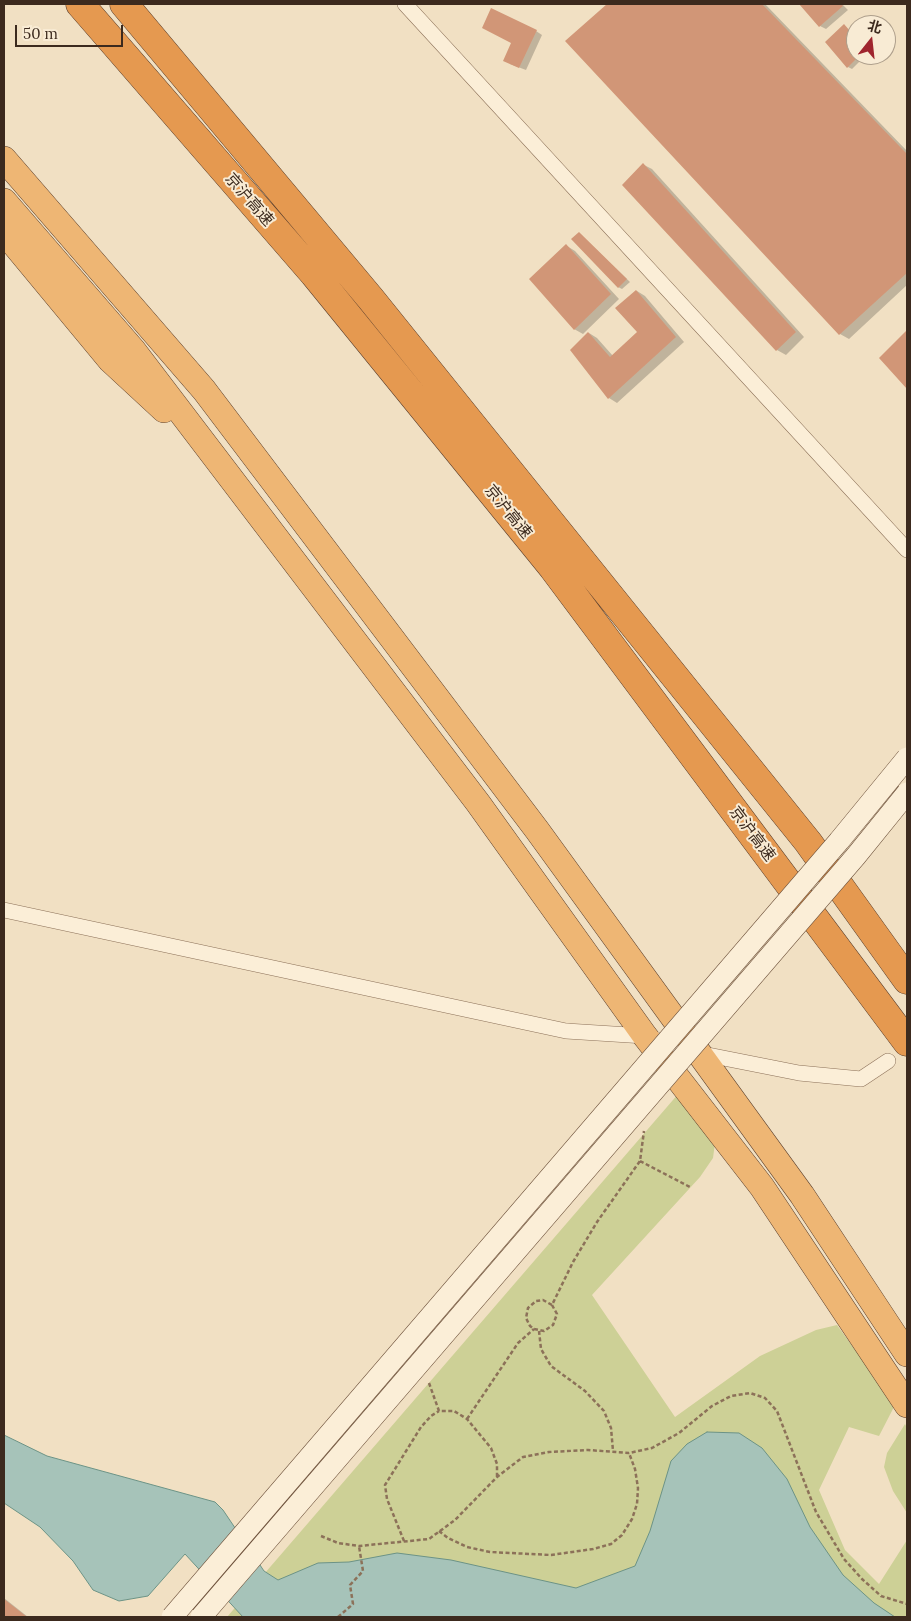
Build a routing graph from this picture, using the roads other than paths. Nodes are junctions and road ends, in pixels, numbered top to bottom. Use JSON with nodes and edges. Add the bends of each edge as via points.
{"nodes":[{"id":1,"x":80,"y":4,"type":"edge"},
{"id":2,"x":124,"y":4,"type":"edge"},
{"id":3,"x":404,"y":4,"type":"edge"},
{"id":4,"x":4,"y":159,"type":"edge"},
{"id":5,"x":4,"y":201,"type":"edge"},
{"id":6,"x":4,"y":232,"type":"edge"},
{"id":7,"x":213,"y":455,"type":"junction"},
{"id":8,"x":907,"y":550,"type":"edge"},
{"id":9,"x":907,"y":758,"type":"edge"},
{"id":10,"x":907,"y":793,"type":"edge"},
{"id":11,"x":4,"y":910,"type":"edge"},
{"id":12,"x":907,"y":980,"type":"edge"},
{"id":13,"x":645,"y":1036,"type":"junction"},
{"id":14,"x":907,"y":1042,"type":"edge"},
{"id":15,"x":698,"y":1053,"type":"junction"},
{"id":16,"x":888,"y":1061,"type":"dead end"},
{"id":17,"x":907,"y":1354,"type":"edge"},
{"id":18,"x":907,"y":1405,"type":"edge"},
{"id":19,"x":172,"y":1617,"type":"edge"},
{"id":20,"x":201,"y":1617,"type":"edge"}],
"edges":[{"from":1,"to":14,"type":"highway","name":"京沪高速","via":[[314,274],[553,568]]},
{"from":2,"to":12,"type":"highway","name":"京沪高速","via":[[371,299],[808,842]]},
{"from":3,"to":8,"type":"street"},
{"from":4,"to":15,"type":"highway","via":[[204,390],[537,830]]},
{"from":5,"to":7,"type":"highway","via":[[134,352]]},
{"from":6,"to":7,"type":"highway","via":[[110,360]]},
{"from":7,"to":13,"type":"highway","via":[[478,803]]},
{"from":9,"to":19,"type":"main road","bridge":true,"via":[[839,842]]},
{"from":10,"to":20,"type":"main road","bridge":true},
{"from":11,"to":13,"type":"street","via":[[566,1031]]},
{"from":13,"to":15,"type":"street"},
{"from":13,"to":18,"type":"highway","via":[[762,1187]]},
{"from":15,"to":16,"type":"street","via":[[799,1073],[861,1079]]},
{"from":15,"to":17,"type":"highway","via":[[802,1195]]}]}
